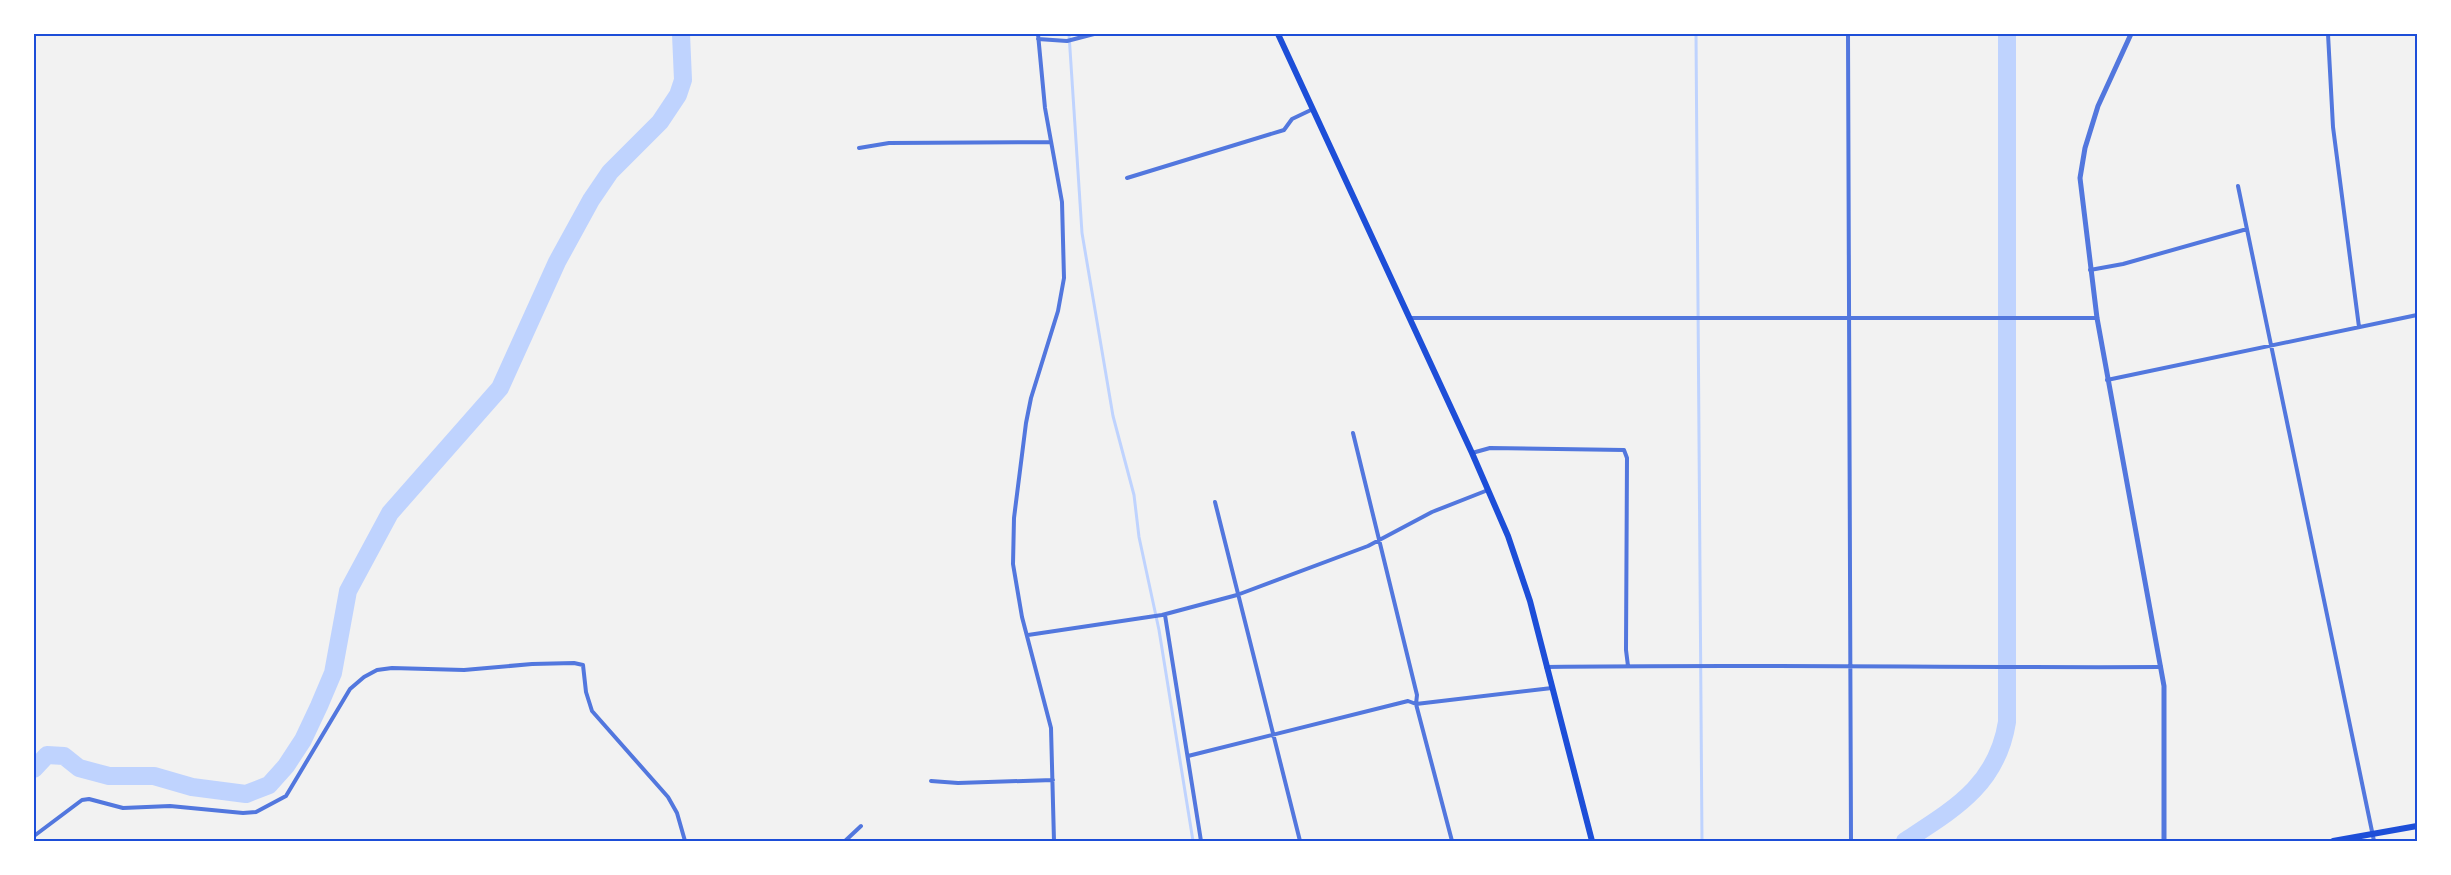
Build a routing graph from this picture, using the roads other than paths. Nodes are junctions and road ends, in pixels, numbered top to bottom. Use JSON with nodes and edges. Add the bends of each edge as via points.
{"nodes":[{"id":1,"x":1038,"y":34,"type":"edge"},
{"id":2,"x":1094,"y":34,"type":"edge"},
{"id":3,"x":1278,"y":34,"type":"edge"},
{"id":4,"x":1848,"y":34,"type":"edge"},
{"id":5,"x":2131,"y":34,"type":"edge"},
{"id":6,"x":2328,"y":34,"type":"edge"},
{"id":7,"x":1038,"y":39,"type":"junction"},
{"id":8,"x":1313,"y":109,"type":"junction"},
{"id":9,"x":1051,"y":142,"type":"junction"},
{"id":10,"x":859,"y":148,"type":"dead end"},
{"id":11,"x":1127,"y":178,"type":"dead end"},
{"id":12,"x":2238,"y":186,"type":"dead end"},
{"id":13,"x":2247,"y":229,"type":"junction"},
{"id":14,"x":2090,"y":270,"type":"junction"},
{"id":15,"x":2417,"y":315,"type":"edge"},
{"id":16,"x":1410,"y":318,"type":"junction"},
{"id":17,"x":1850,"y":318,"type":"junction"},
{"id":18,"x":2097,"y":318,"type":"junction"},
{"id":19,"x":2359,"y":328,"type":"junction"},
{"id":20,"x":2271,"y":346,"type":"junction"},
{"id":21,"x":2107,"y":380,"type":"junction"},
{"id":22,"x":1353,"y":433,"type":"dead end"},
{"id":23,"x":1472,"y":453,"type":"junction"},
{"id":24,"x":1488,"y":490,"type":"junction"},
{"id":25,"x":1215,"y":502,"type":"dead end"},
{"id":26,"x":1379,"y":541,"type":"junction"},
{"id":27,"x":1237,"y":594,"type":"junction"},
{"id":28,"x":1165,"y":615,"type":"junction"},
{"id":29,"x":1028,"y":636,"type":"junction"},
{"id":30,"x":1628,"y":666,"type":"junction"},
{"id":31,"x":1546,"y":667,"type":"junction"},
{"id":32,"x":2161,"y":667,"type":"junction"},
{"id":33,"x":1851,"y":668,"type":"junction"},
{"id":34,"x":1552,"y":688,"type":"junction"},
{"id":35,"x":1416,"y":704,"type":"junction"},
{"id":36,"x":1272,"y":736,"type":"junction"},
{"id":37,"x":1188,"y":756,"type":"junction"},
{"id":38,"x":1053,"y":780,"type":"junction"},
{"id":39,"x":930,"y":781,"type":"dead end"},
{"id":40,"x":861,"y":826,"type":"dead end"},
{"id":41,"x":2417,"y":826,"type":"edge"},
{"id":42,"x":34,"y":836,"type":"edge"},
{"id":43,"x":2373,"y":838,"type":"edge"},
{"id":44,"x":685,"y":841,"type":"edge"},
{"id":45,"x":845,"y":841,"type":"edge"},
{"id":46,"x":1054,"y":841,"type":"edge"},
{"id":47,"x":1201,"y":841,"type":"edge"},
{"id":48,"x":1300,"y":841,"type":"edge"},
{"id":49,"x":1447,"y":841,"type":"edge"},
{"id":50,"x":1452,"y":841,"type":"edge"},
{"id":51,"x":1592,"y":841,"type":"edge"},
{"id":52,"x":1851,"y":841,"type":"edge"},
{"id":53,"x":2164,"y":841,"type":"edge"},
{"id":54,"x":2333,"y":841,"type":"edge"}],
"edges":[{"from":1,"to":7,"type":"street"},
{"from":2,"to":7,"type":"street","via":[[1067,41]]},
{"from":3,"to":8,"type":"main road"},
{"from":4,"to":17,"type":"street"},
{"from":5,"to":14,"type":"street","via":[[2098,106],[2082,164],[2081,194]]},
{"from":6,"to":19,"type":"street","via":[[2334,127]]},
{"from":7,"to":9,"type":"street"},
{"from":8,"to":11,"type":"street","via":[[1292,119],[1284,130]]},
{"from":8,"to":16,"type":"main road"},
{"from":9,"to":10,"type":"street","via":[[889,143]]},
{"from":9,"to":29,"type":"street","via":[[1062,202],[1064,278],[1058,311],[1031,398],[1013,526],[1013,564]]},
{"from":12,"to":13,"type":"street"},
{"from":13,"to":14,"type":"street","via":[[2123,264]]},
{"from":13,"to":20,"type":"street"},
{"from":14,"to":18,"type":"street"},
{"from":15,"to":19,"type":"street"},
{"from":16,"to":17,"type":"street"},
{"from":16,"to":23,"type":"main road"},
{"from":17,"to":18,"type":"street"},
{"from":17,"to":33,"type":"street"},
{"from":18,"to":21,"type":"street"},
{"from":19,"to":20,"type":"street"},
{"from":20,"to":21,"type":"street"},
{"from":20,"to":43,"type":"street"},
{"from":21,"to":32,"type":"street"},
{"from":22,"to":26,"type":"street"},
{"from":23,"to":24,"type":"main road"},
{"from":23,"to":30,"type":"street","via":[[1490,448],[1624,450],[1627,458]]},
{"from":24,"to":26,"type":"street","via":[[1432,512]]},
{"from":24,"to":31,"type":"main road","via":[[1522,574]]},
{"from":25,"to":27,"type":"street"},
{"from":26,"to":27,"type":"street"},
{"from":26,"to":35,"type":"street","via":[[1417,695]]},
{"from":27,"to":28,"type":"street"},
{"from":27,"to":36,"type":"street"},
{"from":28,"to":29,"type":"street"},
{"from":28,"to":37,"type":"street"},
{"from":29,"to":38,"type":"street","via":[[1049,715]]},
{"from":30,"to":31,"type":"street"},
{"from":30,"to":33,"type":"street"},
{"from":31,"to":34,"type":"main road"},
{"from":32,"to":33,"type":"street"},
{"from":32,"to":53,"type":"street"},
{"from":33,"to":52,"type":"street"},
{"from":34,"to":35,"type":"street"},
{"from":34,"to":51,"type":"main road"},
{"from":35,"to":36,"type":"street","via":[[1408,701]]},
{"from":35,"to":50,"type":"street"},
{"from":36,"to":37,"type":"street"},
{"from":36,"to":48,"type":"street"},
{"from":37,"to":47,"type":"street"},
{"from":38,"to":39,"type":"street"},
{"from":38,"to":46,"type":"street"},
{"from":40,"to":45,"type":"street"},
{"from":41,"to":43,"type":"main road"},
{"from":42,"to":44,"type":"street","via":[[76,802],[89,799],[123,808],[170,806],[243,813],[268,807],[286,796],[350,689],[368,674],[383,668],[464,670],[574,663],[583,665],[592,711],[668,797],[677,813]]},
{"from":43,"to":54,"type":"main road"},
{"from":49,"to":50,"type":"street"}]}
